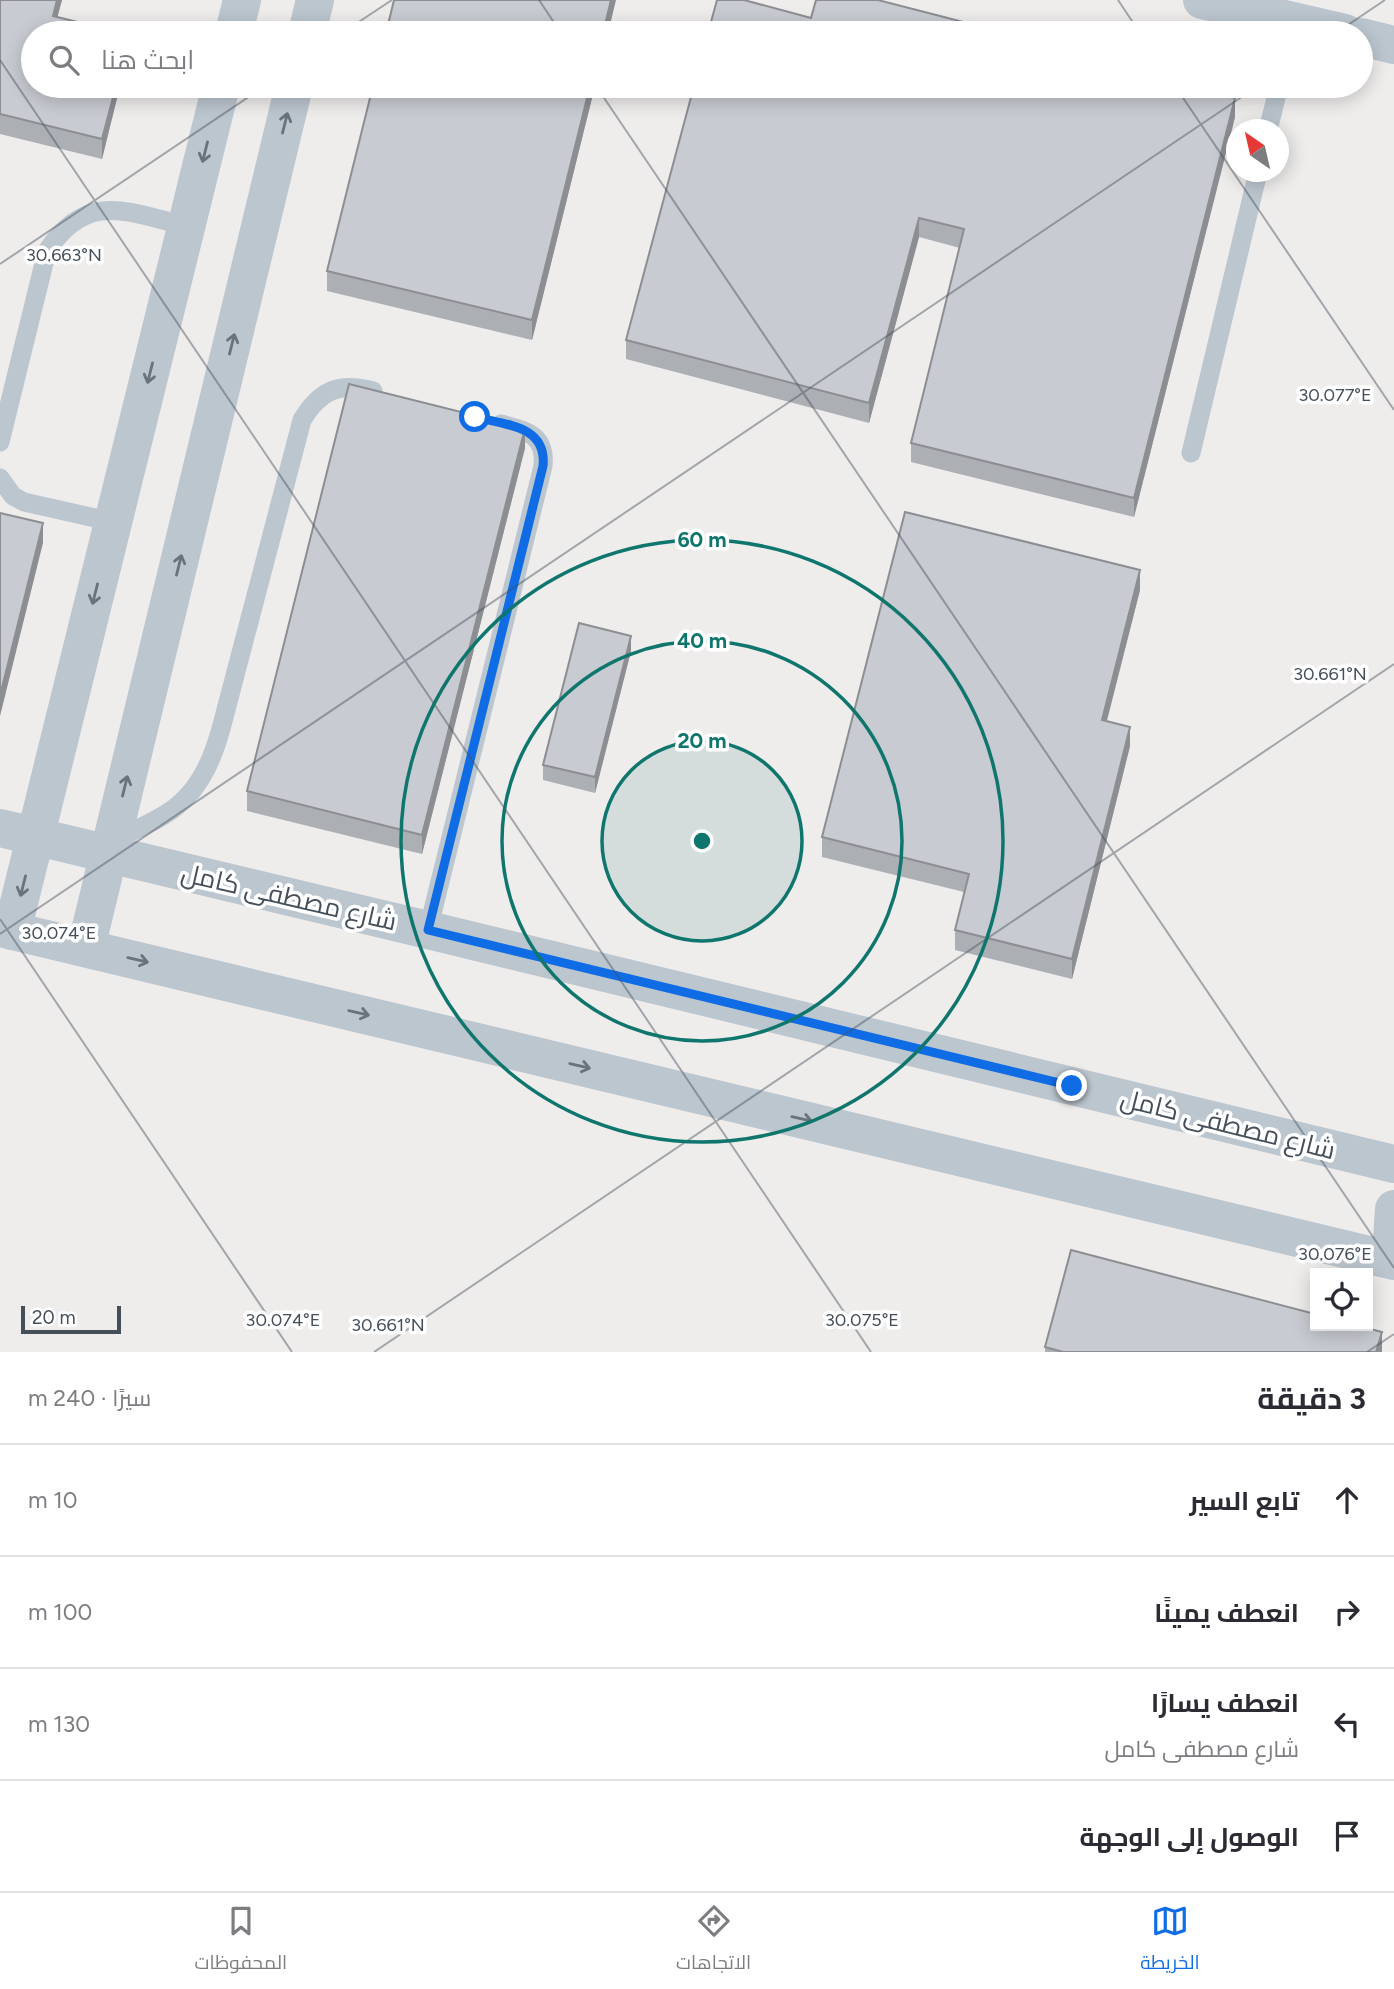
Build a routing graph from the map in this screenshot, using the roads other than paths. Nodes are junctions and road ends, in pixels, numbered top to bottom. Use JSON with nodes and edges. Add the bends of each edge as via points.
{"nodes":[{"id":1,"x":242,"y":0,"type":"edge"},
{"id":2,"x":315,"y":0,"type":"edge"},
{"id":3,"x":1202,"y":0,"type":"edge"},
{"id":4,"x":237,"y":21,"type":"edge"},
{"id":5,"x":310,"y":21,"type":"edge"},
{"id":6,"x":1273,"y":21,"type":"edge"},
{"id":7,"x":1373,"y":37,"type":"edge"},
{"id":8,"x":1394,"y":45,"type":"edge"},
{"id":9,"x":218,"y":98,"type":"edge"},
{"id":10,"x":291,"y":98,"type":"edge"},
{"id":11,"x":1276,"y":98,"type":"edge"},
{"id":12,"x":1271,"y":119,"type":"edge"},
{"id":13,"x":1256,"y":182,"type":"edge"},
{"id":14,"x":186,"y":226,"type":"junction"},
{"id":15,"x":395,"y":396,"type":"edge"},
{"id":16,"x":484,"y":419,"type":"edge"},
{"id":17,"x":0,"y":442,"type":"edge"},
{"id":18,"x":1191,"y":453,"type":"dead end"},
{"id":19,"x":0,"y":478,"type":"edge"},
{"id":20,"x":113,"y":522,"type":"junction"},
{"id":21,"x":18,"y":833,"type":"edge"},
{"id":22,"x":110,"y":848,"type":"junction"},
{"id":23,"x":6,"y":929,"type":"edge"},
{"id":24,"x":428,"y":930,"type":"junction"},
{"id":25,"x":86,"y":948,"type":"junction"},
{"id":26,"x":1394,"y":1164,"type":"edge"},
{"id":27,"x":1394,"y":1209,"type":"edge"},
{"id":28,"x":1394,"y":1245,"type":"edge"},
{"id":29,"x":1394,"y":1261,"type":"edge"}],
"edges":[{"from":1,"to":4,"type":"street"},
{"from":2,"to":5,"type":"street"},
{"from":3,"to":6,"type":"street"},
{"from":7,"to":8,"type":"street"},
{"from":9,"to":14,"type":"street","one_way":true},
{"from":22,"to":10,"type":"street","one_way":true},
{"from":11,"to":12,"type":"lane"},
{"from":13,"to":18,"type":"lane"},
{"from":14,"to":17,"type":"lane","via":[[111,209],[91,212],[58,234],[47,251]]},
{"from":14,"to":20,"type":"street","one_way":true},
{"from":15,"to":22,"type":"lane","via":[[340,388],[311,405],[302,420],[209,764],[175,808]]},
{"from":16,"to":24,"type":"lane","via":[[531,433],[542,447],[543,466]]},
{"from":19,"to":20,"type":"lane","via":[[13,496],[24,502]]},
{"from":20,"to":21,"type":"street","one_way":true},
{"from":21,"to":22,"type":"street","name":"شارع مصطفى كامل"},
{"from":21,"to":23,"type":"street","one_way":true},
{"from":22,"to":24,"type":"street","name":"شارع مصطفى كامل"},
{"from":22,"to":25,"type":"street"},
{"from":23,"to":25,"type":"street"},
{"from":24,"to":26,"type":"street","name":"شارع مصطفى كامل"},
{"from":25,"to":29,"type":"street","one_way":true},
{"from":27,"to":28,"type":"street"}]}
